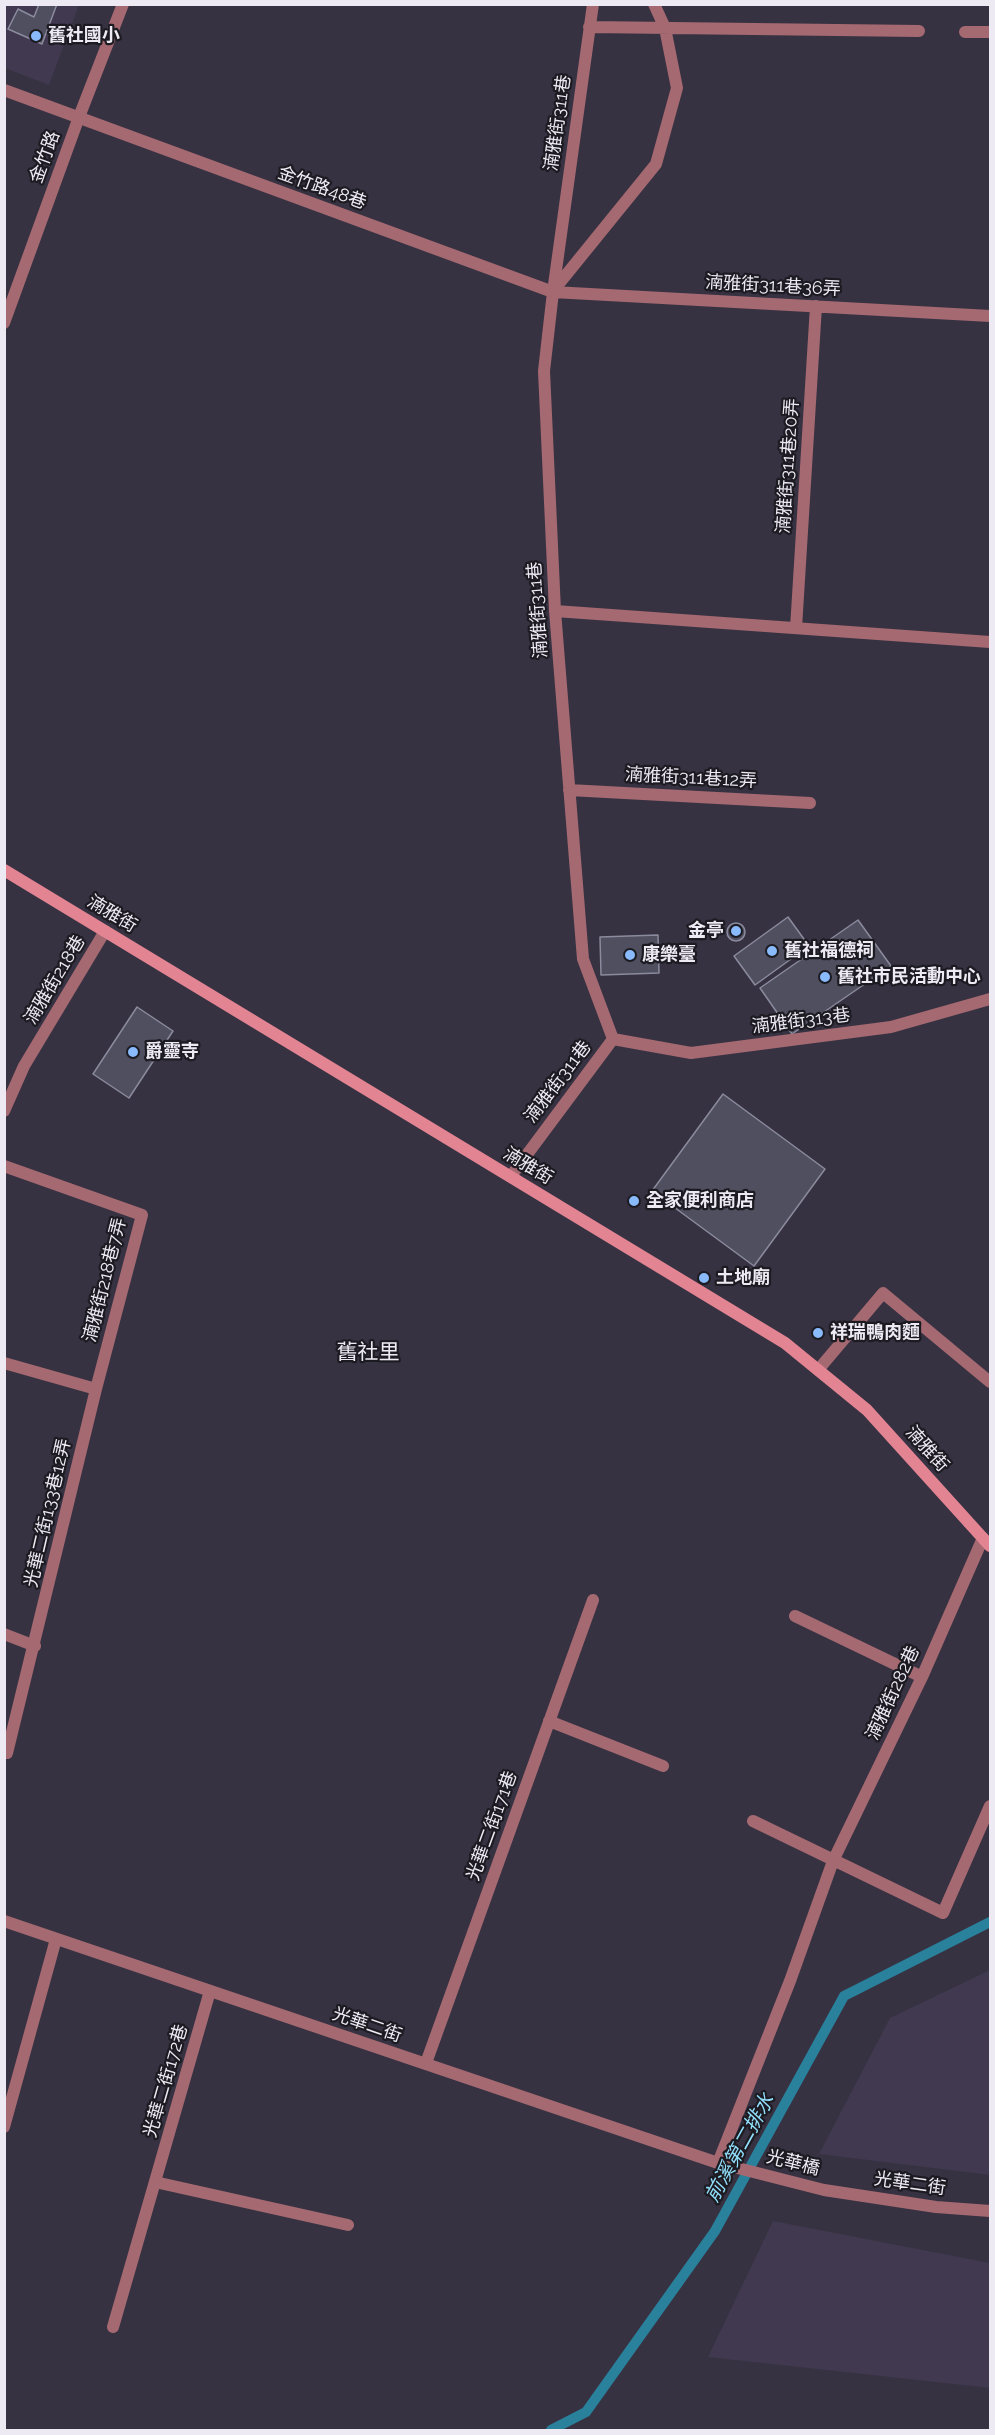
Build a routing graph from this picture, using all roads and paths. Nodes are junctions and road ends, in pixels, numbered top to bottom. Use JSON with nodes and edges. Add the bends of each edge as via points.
{"nodes":[{"id":1,"x":123,"y":4,"type":"edge"},
{"id":2,"x":593,"y":4,"type":"edge"},
{"id":3,"x":654,"y":4,"type":"edge"},
{"id":4,"x":589,"y":27,"type":"junction"},
{"id":5,"x":665,"y":28,"type":"junction"},
{"id":6,"x":919,"y":31,"type":"dead end"},
{"id":7,"x":965,"y":32,"type":"dead end"},
{"id":8,"x":990,"y":32,"type":"edge"},
{"id":9,"x":4,"y":90,"type":"edge"},
{"id":10,"x":79,"y":117,"type":"junction"},
{"id":11,"x":553,"y":292,"type":"junction"},
{"id":12,"x":816,"y":306,"type":"junction"},
{"id":13,"x":990,"y":316,"type":"edge"},
{"id":14,"x":4,"y":323,"type":"edge"},
{"id":15,"x":555,"y":611,"type":"junction"},
{"id":16,"x":796,"y":628,"type":"junction"},
{"id":17,"x":990,"y":642,"type":"edge"},
{"id":18,"x":569,"y":790,"type":"junction"},
{"id":19,"x":810,"y":803,"type":"dead end"},
{"id":20,"x":4,"y":870,"type":"edge"},
{"id":21,"x":105,"y":931,"type":"junction"},
{"id":22,"x":989,"y":1003,"type":"edge"},
{"id":23,"x":613,"y":1039,"type":"junction"},
{"id":24,"x":4,"y":1111,"type":"edge"},
{"id":25,"x":4,"y":1166,"type":"edge"},
{"id":26,"x":511,"y":1176,"type":"junction"},
{"id":27,"x":4,"y":1363,"type":"edge"},
{"id":28,"x":818,"y":1370,"type":"junction"},
{"id":29,"x":990,"y":1382,"type":"edge"},
{"id":30,"x":96,"y":1389,"type":"junction"},
{"id":31,"x":987,"y":1542,"type":"edge"},
{"id":32,"x":593,"y":1600,"type":"dead end"},
{"id":33,"x":795,"y":1616,"type":"dead end"},
{"id":34,"x":4,"y":1634,"type":"edge"},
{"id":35,"x":35,"y":1646,"type":"junction"},
{"id":36,"x":922,"y":1677,"type":"junction"},
{"id":37,"x":549,"y":1721,"type":"junction"},
{"id":38,"x":7,"y":1753,"type":"dead end"},
{"id":39,"x":663,"y":1766,"type":"dead end"},
{"id":40,"x":990,"y":1806,"type":"edge"},
{"id":41,"x":753,"y":1821,"type":"dead end"},
{"id":42,"x":833,"y":1861,"type":"junction"},
{"id":43,"x":4,"y":1921,"type":"edge"},
{"id":44,"x":56,"y":1939,"type":"junction"},
{"id":45,"x":210,"y":1991,"type":"junction"},
{"id":46,"x":426,"y":2063,"type":"junction"},
{"id":47,"x":4,"y":2127,"type":"edge"},
{"id":48,"x":718,"y":2163,"type":"junction"},
{"id":49,"x":155,"y":2182,"type":"junction"},
{"id":50,"x":824,"y":2190,"type":"joint"},
{"id":51,"x":990,"y":2211,"type":"edge"},
{"id":52,"x":348,"y":2225,"type":"dead end"},
{"id":53,"x":113,"y":2327,"type":"dead end"}],
"edges":[{"from":1,"to":10,"type":"street","name":"金竹路"},
{"from":2,"to":4,"type":"street","name":"湳雅街311巷"},
{"from":3,"to":5,"type":"street"},
{"from":4,"to":5,"type":"street"},
{"from":4,"to":11,"type":"street","name":"湳雅街311巷"},
{"from":5,"to":6,"type":"street"},
{"from":5,"to":11,"type":"street","via":[[677,88],[657,164]]},
{"from":7,"to":8,"type":"street"},
{"from":9,"to":10,"type":"street","name":"金竹路48巷"},
{"from":10,"to":11,"type":"street","name":"金竹路48巷"},
{"from":10,"to":14,"type":"street","name":"金竹路"},
{"from":11,"to":12,"type":"street","name":"湳雅街311巷36弄"},
{"from":11,"to":15,"type":"street","name":"湳雅街311巷","via":[[544,371]]},
{"from":12,"to":13,"type":"street","name":"湳雅街311巷36弄"},
{"from":12,"to":16,"type":"street","name":"湳雅街311巷20弄"},
{"from":15,"to":16,"type":"street"},
{"from":15,"to":18,"type":"street","name":"湳雅街311巷"},
{"from":16,"to":17,"type":"street"},
{"from":18,"to":19,"type":"street","name":"湳雅街311巷12弄"},
{"from":18,"to":23,"type":"street","name":"湳雅街311巷","via":[[583,959]]},
{"from":20,"to":21,"type":"street","name":"湳雅街"},
{"from":21,"to":24,"type":"street","name":"湳雅街218巷","via":[[24,1066]]},
{"from":21,"to":26,"type":"street","name":"湳雅街"},
{"from":22,"to":23,"type":"street","name":"湳雅街313巷","via":[[891,1027],[691,1053]]},
{"from":23,"to":26,"type":"street","name":"湳雅街311巷"},
{"from":25,"to":30,"type":"street","name":"湳雅街218巷7弄","via":[[142,1215]]},
{"from":26,"to":28,"type":"street","name":"湳雅街","via":[[785,1343]]},
{"from":27,"to":30,"type":"street"},
{"from":28,"to":29,"type":"street","via":[[883,1293]]},
{"from":28,"to":31,"type":"street","name":"湳雅街","via":[[867,1410]]},
{"from":30,"to":35,"type":"street","name":"光華二街133巷12弄"},
{"from":31,"to":36,"type":"street","name":"湳雅街282巷"},
{"from":32,"to":37,"type":"street","name":"光華二街171巷"},
{"from":33,"to":36,"type":"street"},
{"from":34,"to":35,"type":"street"},
{"from":35,"to":38,"type":"street","name":"光華二街133巷12弄"},
{"from":36,"to":42,"type":"street","name":"湳雅街282巷"},
{"from":37,"to":39,"type":"street"},
{"from":37,"to":46,"type":"street","name":"光華二街171巷"},
{"from":40,"to":42,"type":"street","via":[[943,1913]]},
{"from":41,"to":42,"type":"street"},
{"from":42,"to":48,"type":"street","name":"湳雅街282巷"},
{"from":43,"to":44,"type":"street","name":"光華二街"},
{"from":44,"to":45,"type":"street","name":"光華二街"},
{"from":44,"to":47,"type":"street"},
{"from":45,"to":46,"type":"street","name":"光華二街"},
{"from":45,"to":49,"type":"street","name":"光華二街172巷"},
{"from":46,"to":48,"type":"street","name":"光華二街"},
{"from":48,"to":50,"type":"street","name":"光華橋"},
{"from":49,"to":52,"type":"street"},
{"from":49,"to":53,"type":"street","name":"光華二街172巷"},
{"from":50,"to":51,"type":"street","name":"光華二街"}]}
